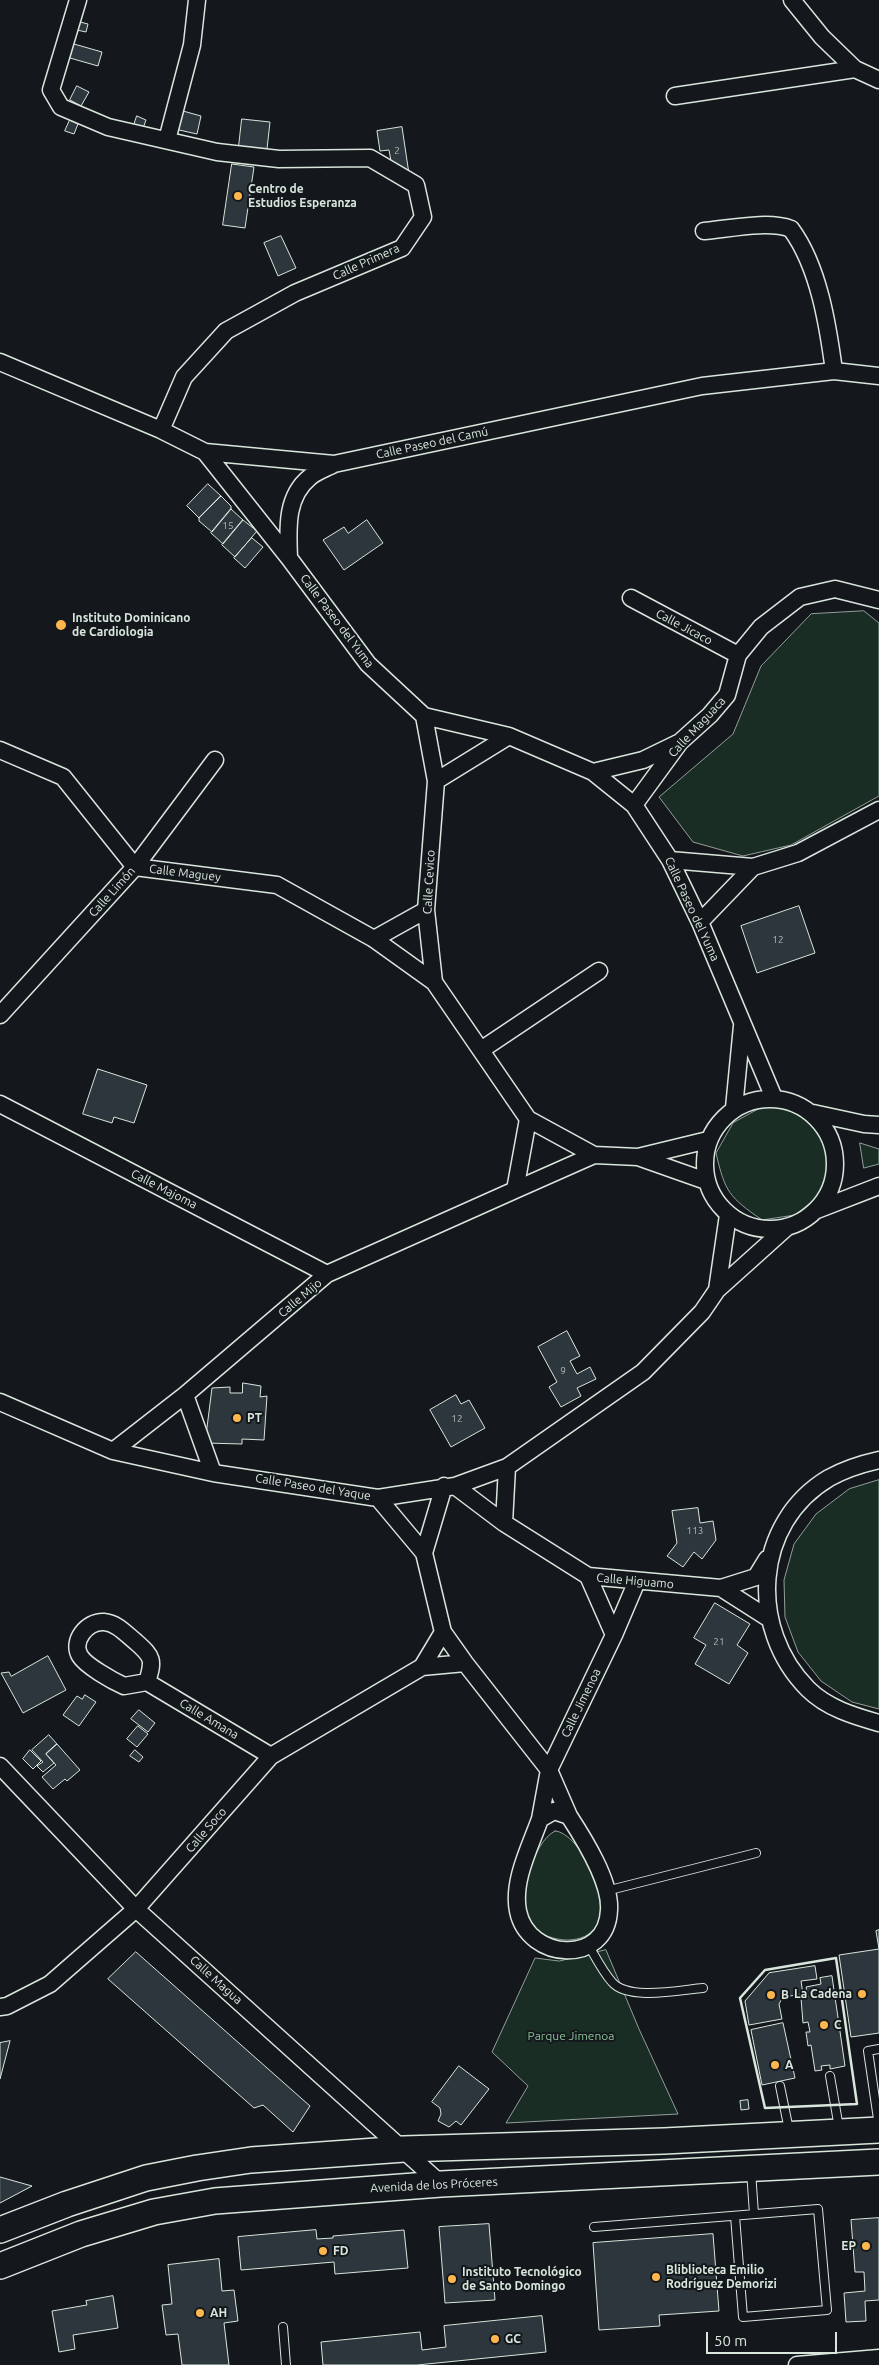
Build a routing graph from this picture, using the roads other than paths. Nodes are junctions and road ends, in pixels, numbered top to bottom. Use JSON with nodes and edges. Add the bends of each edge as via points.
{"nodes":[{"id":1,"x":78,"y":0,"type":"edge"},
{"id":2,"x":197,"y":0,"type":"edge"},
{"id":3,"x":792,"y":0,"type":"edge"},
{"id":4,"x":855,"y":70,"type":"junction"},
{"id":5,"x":879,"y":80,"type":"edge"},
{"id":6,"x":675,"y":96,"type":"dead end"},
{"id":7,"x":167,"y":140,"type":"junction"},
{"id":8,"x":704,"y":231,"type":"dead end"},
{"id":9,"x":0,"y":362,"type":"edge"},
{"id":10,"x":834,"y":371,"type":"junction"},
{"id":11,"x":879,"y":376,"type":"edge"},
{"id":12,"x":161,"y":430,"type":"junction"},
{"id":13,"x":205,"y":452,"type":"junction"},
{"id":14,"x":334,"y":464,"type":"junction"},
{"id":15,"x":290,"y":558,"type":"junction"},
{"id":16,"x":631,"y":598,"type":"dead end"},
{"id":17,"x":879,"y":600,"type":"edge"},
{"id":18,"x":738,"y":655,"type":"junction"},
{"id":19,"x":424,"y":716,"type":"junction"},
{"id":20,"x":509,"y":736,"type":"junction"},
{"id":21,"x":680,"y":742,"type":"junction"},
{"id":22,"x":0,"y":750,"type":"edge"},
{"id":23,"x":215,"y":760,"type":"dead end"},
{"id":24,"x":593,"y":772,"type":"junction"},
{"id":25,"x":436,"y":781,"type":"junction"},
{"id":26,"x":634,"y":805,"type":"junction"},
{"id":27,"x":879,"y":810,"type":"edge"},
{"id":28,"x":670,"y":860,"type":"junction"},
{"id":29,"x":135,"y":867,"type":"junction"},
{"id":30,"x":753,"y":867,"type":"junction"},
{"id":31,"x":426,"y":910,"type":"junction"},
{"id":32,"x":700,"y":922,"type":"junction"},
{"id":33,"x":374,"y":939,"type":"junction"},
{"id":34,"x":599,"y":971,"type":"dead end"},
{"id":35,"x":434,"y":982,"type":"junction"},
{"id":36,"x":0,"y":1015,"type":"edge"},
{"id":37,"x":742,"y":1024,"type":"junction"},
{"id":38,"x":481,"y":1050,"type":"junction"},
{"id":39,"x":774,"y":1098,"type":"junction"},
{"id":40,"x":0,"y":1104,"type":"edge"},
{"id":41,"x":734,"y":1108,"type":"junction"},
{"id":42,"x":813,"y":1113,"type":"junction"},
{"id":43,"x":528,"y":1119,"type":"junction"},
{"id":44,"x":879,"y":1125,"type":"edge"},
{"id":45,"x":708,"y":1140,"type":"junction"},
{"id":46,"x":594,"y":1155,"type":"junction"},
{"id":47,"x":638,"y":1157,"type":"junction"},
{"id":48,"x":706,"y":1181,"type":"junction"},
{"id":49,"x":879,"y":1186,"type":"edge"},
{"id":50,"x":515,"y":1190,"type":"junction"},
{"id":51,"x":817,"y":1210,"type":"junction"},
{"id":52,"x":728,"y":1215,"type":"junction"},
{"id":53,"x":786,"y":1228,"type":"junction"},
{"id":54,"x":327,"y":1274,"type":"junction"},
{"id":55,"x":717,"y":1290,"type":"junction"},
{"id":56,"x":185,"y":1395,"type":"junction"},
{"id":57,"x":0,"y":1402,"type":"edge"},
{"id":58,"x":113,"y":1452,"type":"junction"},
{"id":59,"x":879,"y":1460,"type":"edge"},
{"id":60,"x":507,"y":1467,"type":"junction"},
{"id":61,"x":213,"y":1472,"type":"junction"},
{"id":62,"x":450,"y":1486,"type":"junction"},
{"id":63,"x":378,"y":1498,"type":"junction"},
{"id":64,"x":504,"y":1523,"type":"junction"},
{"id":65,"x":772,"y":1552,"type":"junction"},
{"id":66,"x":424,"y":1553,"type":"junction"},
{"id":67,"x":588,"y":1576,"type":"junction"},
{"id":68,"x":637,"y":1581,"type":"junction"},
{"id":69,"x":721,"y":1588,"type":"junction"},
{"id":70,"x":768,"y":1618,"type":"junction"},
{"id":71,"x":443,"y":1632,"type":"junction"},
{"id":72,"x":614,"y":1636,"type":"junction"},
{"id":73,"x":465,"y":1663,"type":"junction"},
{"id":74,"x":422,"y":1667,"type":"junction"},
{"id":75,"x":147,"y":1682,"type":"junction"},
{"id":76,"x":879,"y":1723,"type":"edge"},
{"id":77,"x":271,"y":1756,"type":"junction"},
{"id":78,"x":0,"y":1766,"type":"edge"},
{"id":79,"x":549,"y":1770,"type":"junction"},
{"id":80,"x":569,"y":1816,"type":"junction"},
{"id":81,"x":540,"y":1819,"type":"junction"},
{"id":82,"x":756,"y":1853,"type":"dead end"},
{"id":83,"x":606,"y":1891,"type":"junction"},
{"id":84,"x":136,"y":1909,"type":"junction"},
{"id":85,"x":589,"y":1946,"type":"junction"},
{"id":86,"x":703,"y":1988,"type":"dead end"},
{"id":87,"x":0,"y":2007,"type":"edge"},
{"id":88,"x":879,"y":2049,"type":"edge"},
{"id":89,"x":830,"y":2076,"type":"dead end"},
{"id":90,"x":780,"y":2086,"type":"dead end"},
{"id":91,"x":879,"y":2129,"type":"edge"},
{"id":92,"x":840,"y":2132,"type":"junction"},
{"id":93,"x":790,"y":2134,"type":"junction"},
{"id":94,"x":404,"y":2149,"type":"junction"},
{"id":95,"x":879,"y":2162,"type":"edge"},
{"id":96,"x":750,"y":2169,"type":"junction"},
{"id":97,"x":441,"y":2184,"type":"junction"},
{"id":98,"x":754,"y":2214,"type":"junction"},
{"id":99,"x":735,"y":2216,"type":"junction"},
{"id":100,"x":594,"y":2227,"type":"dead end"},
{"id":101,"x":0,"y":2230,"type":"edge"},
{"id":102,"x":0,"y":2266,"type":"edge"},
{"id":103,"x":283,"y":2327,"type":"dead end"},
{"id":104,"x":879,"y":2358,"type":"edge"},
{"id":105,"x":286,"y":2365,"type":"edge"},
{"id":106,"x":797,"y":2365,"type":"edge"}],
"edges":[{"from":1,"to":7,"type":"street","name":"Calle Primera","via":[[51,90],[61,107],[108,127]]},
{"from":2,"to":7,"type":"street","via":[[192,46]]},
{"from":3,"to":4,"type":"street"},
{"from":4,"to":5,"type":"street"},
{"from":4,"to":6,"type":"street"},
{"from":7,"to":12,"type":"street","name":"Calle Primera","via":[[217,152],[279,159],[370,158],[416,186],[423,217],[402,248],[295,293],[226,331],[184,377]]},
{"from":8,"to":10,"type":"street","via":[[771,226],[791,229],[822,300]]},
{"from":9,"to":12,"type":"street","name":"Calle Paseo del Camú"},
{"from":10,"to":11,"type":"street","name":"Calle Paseo del Camú"},
{"from":10,"to":14,"type":"street","name":"Calle Paseo del Camú","via":[[702,386]]},
{"from":12,"to":13,"type":"street","name":"Calle Paseo del Camú"},
{"from":13,"to":14,"type":"street","name":"Calle Paseo del Camú"},
{"from":13,"to":15,"type":"street","name":"Calle Paseo del Yuma"},
{"from":14,"to":15,"type":"street","via":[[310,476],[290,510]]},
{"from":15,"to":19,"type":"street","name":"Calle Paseo del Yuma","via":[[368,664]]},
{"from":16,"to":18,"type":"street","name":"Calle Jicaco"},
{"from":17,"to":18,"type":"street","name":"Calle Maguaca","via":[[835,589],[800,597],[761,627]]},
{"from":18,"to":21,"type":"street","name":"Calle Maguaca","via":[[727,696]]},
{"from":19,"to":20,"type":"street","name":"Calle Paseo del Yuma"},
{"from":19,"to":25,"type":"street","name":"Calle Cevico"},
{"from":20,"to":24,"type":"street","name":"Calle Paseo del Yuma"},
{"from":20,"to":25,"type":"street"},
{"from":21,"to":24,"type":"street","via":[[643,760]]},
{"from":21,"to":26,"type":"street","name":"Calle Maguaca"},
{"from":22,"to":29,"type":"street","name":"Calle Maguey","via":[[64,777]]},
{"from":23,"to":29,"type":"street","name":"Calle Limón"},
{"from":24,"to":26,"type":"street","name":"Calle Paseo del Yuma"},
{"from":25,"to":31,"type":"street","name":"Calle Cevico"},
{"from":26,"to":28,"type":"street","name":"Calle Paseo del Yuma"},
{"from":27,"to":30,"type":"street","via":[[798,853]]},
{"from":28,"to":30,"type":"street"},
{"from":28,"to":32,"type":"street","name":"Calle Paseo del Yuma"},
{"from":29,"to":33,"type":"street","name":"Calle Maguey","via":[[277,885]]},
{"from":29,"to":36,"type":"street","name":"Calle Limón"},
{"from":30,"to":32,"type":"street"},
{"from":31,"to":33,"type":"street"},
{"from":31,"to":35,"type":"street","name":"Calle Cevico"},
{"from":32,"to":37,"type":"street","name":"Calle Paseo del Yuma"},
{"from":33,"to":35,"type":"street","name":"Calle Maguey"},
{"from":34,"to":38,"type":"street"},
{"from":35,"to":38,"type":"street","name":"Calle Maguey"},
{"from":37,"to":39,"type":"street","name":"Calle Paseo del Yuma"},
{"from":37,"to":41,"type":"street","name":"Calle Paseo del Yuma"},
{"from":38,"to":43,"type":"street","name":"Calle Maguey"},
{"from":39,"to":41,"type":"street","via":[[753,1100]]},
{"from":39,"to":42,"type":"street","via":[[795,1103]]},
{"from":40,"to":54,"type":"street","name":"Calle Majoma"},
{"from":41,"to":45,"type":"street","via":[[718,1122]]},
{"from":42,"to":44,"type":"street"},
{"from":42,"to":51,"type":"street","via":[[826,1130],[834,1151],[835,1173],[828,1195]]},
{"from":43,"to":46,"type":"street","name":"Calle Maguey"},
{"from":43,"to":50,"type":"street"},
{"from":45,"to":47,"type":"street","name":"Calle Maguey"},
{"from":45,"to":48,"type":"street","via":[[703,1161]]},
{"from":46,"to":47,"type":"street","name":"Calle Maguey"},
{"from":46,"to":50,"type":"street","name":"Calle Maguey"},
{"from":47,"to":48,"type":"street","name":"Calle Maguey"},
{"from":48,"to":52,"type":"street","via":[[714,1200]]},
{"from":49,"to":51,"type":"street"},
{"from":50,"to":54,"type":"street","name":"Calle Mijo"},
{"from":51,"to":53,"type":"street"},
{"from":52,"to":53,"type":"street","via":[[746,1225],[766,1230]]},
{"from":52,"to":55,"type":"street","name":"Calle Paseo del Yaque"},
{"from":53,"to":55,"type":"street","name":"Calle Paseo del Yaque"},
{"from":54,"to":56,"type":"street","name":"Calle Mijo"},
{"from":55,"to":60,"type":"street","name":"Calle Paseo del Yaque","via":[[702,1312],[643,1372]]},
{"from":56,"to":58,"type":"street","name":"Calle Mijo"},
{"from":56,"to":61,"type":"street"},
{"from":57,"to":58,"type":"street","name":"Calle Paseo del Yaque"},
{"from":58,"to":61,"type":"street","name":"Calle Paseo del Yaque"},
{"from":59,"to":65,"type":"street","via":[[857,1465],[828,1479],[804,1498],[785,1523]]},
{"from":60,"to":62,"type":"street","name":"Calle Paseo del Yaque"},
{"from":60,"to":64,"type":"street"},
{"from":61,"to":63,"type":"street","name":"Calle Paseo del Yaque"},
{"from":62,"to":63,"type":"street","name":"Calle Paseo del Yaque"},
{"from":62,"to":64,"type":"street","name":"Calle Higuamo"},
{"from":62,"to":66,"type":"street"},
{"from":63,"to":66,"type":"street"},
{"from":64,"to":67,"type":"street","name":"Calle Higuamo"},
{"from":65,"to":69,"type":"street","name":"Calle Higuamo","via":[[756,1577]]},
{"from":65,"to":70,"type":"street","via":[[766,1585]]},
{"from":66,"to":71,"type":"street"},
{"from":67,"to":68,"type":"street","name":"Calle Higuamo"},
{"from":67,"to":72,"type":"street"},
{"from":68,"to":69,"type":"street","name":"Calle Higuamo"},
{"from":68,"to":72,"type":"street","name":"Calle Jimenoa"},
{"from":69,"to":70,"type":"street","name":"Calle Higuamo"},
{"from":70,"to":76,"type":"street","via":[[782,1657],[808,1690],[843,1713]]},
{"from":71,"to":73,"type":"street"},
{"from":71,"to":74,"type":"street","name":"Calle Soco"},
{"from":72,"to":79,"type":"street","name":"Calle Jimenoa"},
{"from":73,"to":74,"type":"street","name":"Calle Soco"},
{"from":73,"to":79,"type":"street"},
{"from":74,"to":77,"type":"street","name":"Calle Soco"},
{"from":75,"to":75,"type":"street","via":[[152,1659],[117,1626],[103,1622],[89,1626],[81,1634],[77,1646],[84,1662],[124,1686]]},
{"from":75,"to":77,"type":"street","name":"Calle Amana"},
{"from":77,"to":84,"type":"street","name":"Calle Soco"},
{"from":78,"to":84,"type":"street","name":"Calle Magua"},
{"from":79,"to":80,"type":"street"},
{"from":79,"to":81,"type":"street","name":"Calle Jimenoa"},
{"from":80,"to":81,"type":"street","via":[[554,1811]]},
{"from":80,"to":83,"type":"street"},
{"from":81,"to":85,"type":"street","name":"Calle Jimenoa","via":[[520,1879],[518,1911],[523,1924],[536,1941],[547,1946],[570,1950]]},
{"from":82,"to":83,"type":"lane"},
{"from":83,"to":85,"type":"street","via":[[610,1909],[607,1925],[601,1937]]},
{"from":84,"to":87,"type":"street","name":"Calle Soco","via":[[50,1984]]},
{"from":84,"to":94,"type":"street","name":"Calle Magua"},
{"from":85,"to":86,"type":"lane","via":[[613,1984],[624,1991],[638,1993]]},
{"from":88,"to":91,"type":"lane","via":[[868,2051]]},
{"from":89,"to":92,"type":"lane"},
{"from":90,"to":93,"type":"lane"},
{"from":91,"to":92,"type":"main road"},
{"from":92,"to":93,"type":"main road"},
{"from":93,"to":94,"type":"main road"},
{"from":94,"to":97,"type":"street","name":"Calle Magua"},
{"from":94,"to":101,"type":"main road","via":[[251,2160],[146,2178]]},
{"from":95,"to":96,"type":"main road","name":"Avenida de los Próceres"},
{"from":96,"to":97,"type":"main road","name":"Avenida de los Próceres"},
{"from":96,"to":98,"type":"lane"},
{"from":97,"to":102,"type":"main road","name":"Avenida de los Próceres","via":[[206,2202],[154,2212],[81,2234]]},
{"from":98,"to":99,"type":"lane"},
{"from":98,"to":99,"type":"lane","via":[[818,2209],[827,2310],[743,2317]]},
{"from":99,"to":100,"type":"lane"},
{"from":103,"to":105,"type":"lane"},
{"from":104,"to":106,"type":"street"}]}
